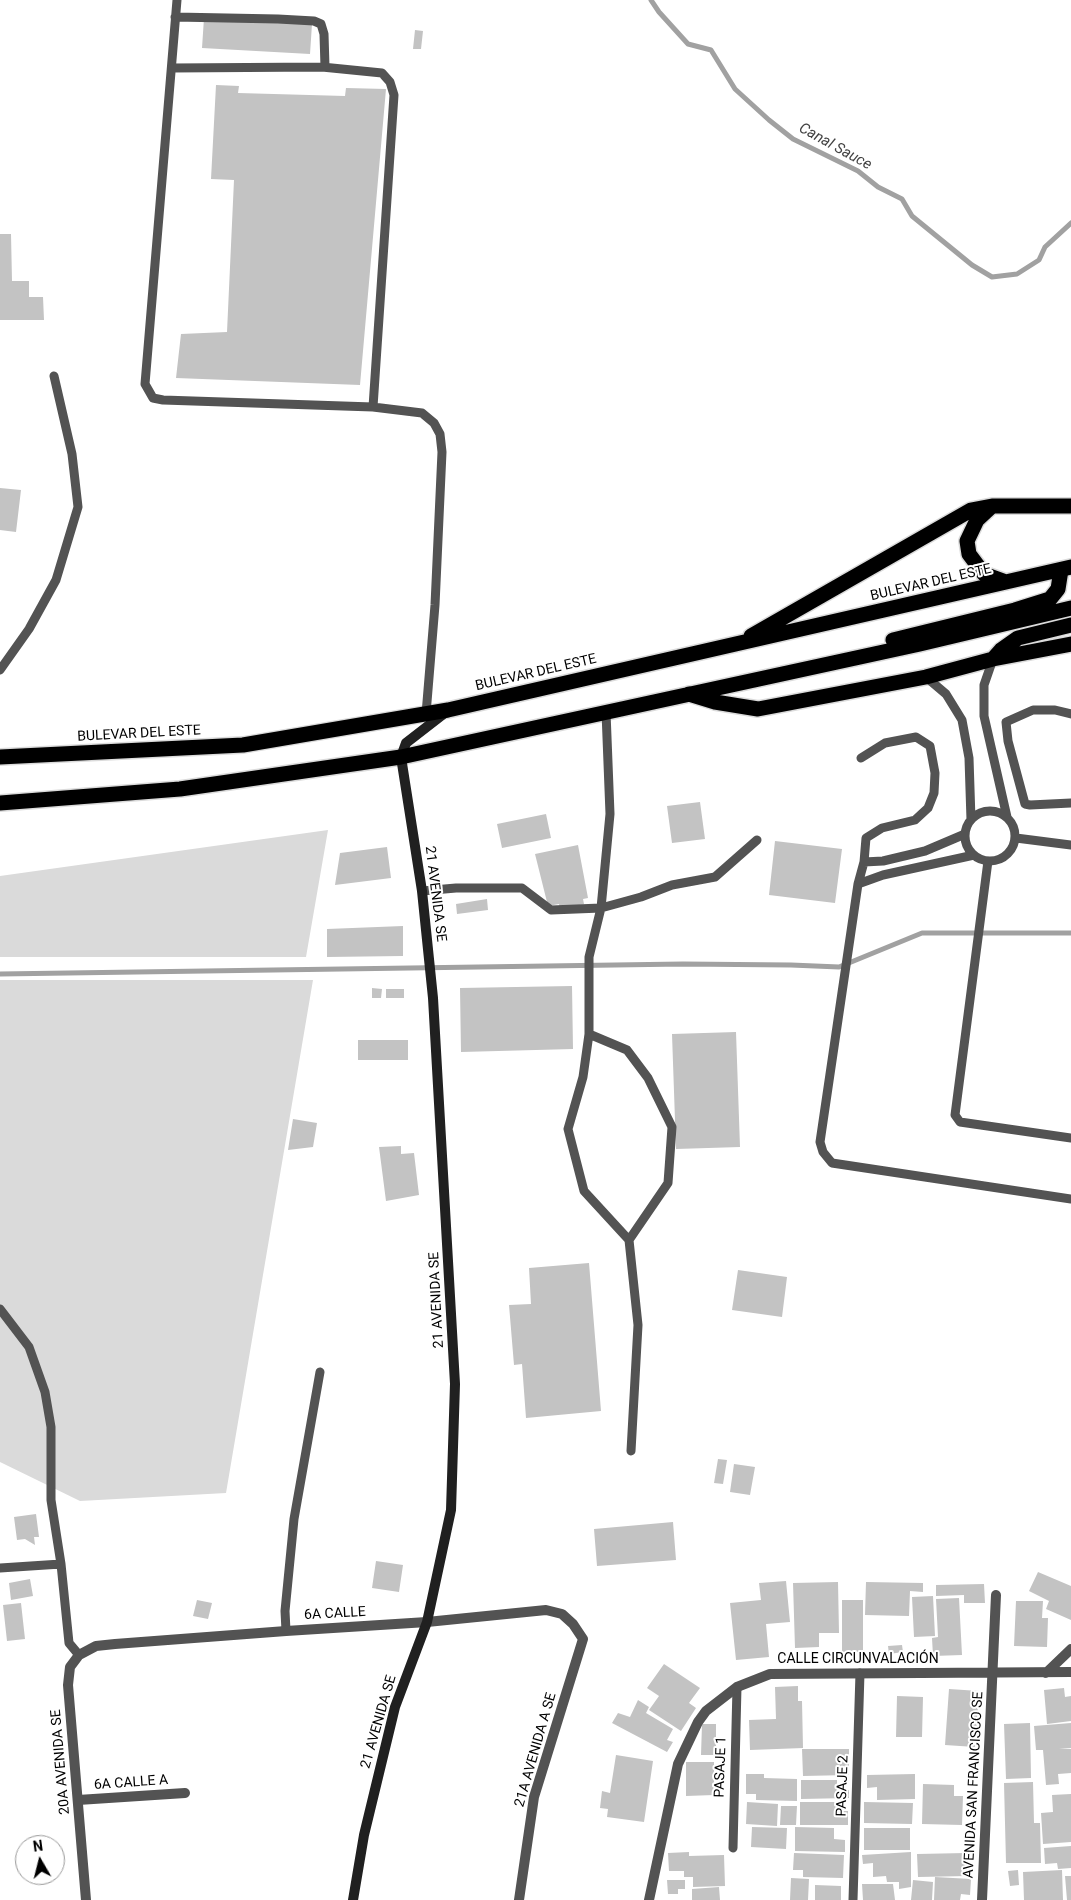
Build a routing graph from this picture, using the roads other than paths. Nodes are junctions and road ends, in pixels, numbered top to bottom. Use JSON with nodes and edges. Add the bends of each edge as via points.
{"nodes":[{"id":1,"x":177,"y":0,"type":"edge"},
{"id":2,"x":176,"y":17,"type":"junction"},
{"id":3,"x":325,"y":67,"type":"junction"},
{"id":4,"x":172,"y":68,"type":"junction"},
{"id":5,"x":54,"y":376,"type":"dead end"},
{"id":6,"x":373,"y":407,"type":"junction"},
{"id":7,"x":992,"y":506,"type":"junction"},
{"id":8,"x":1071,"y":506,"type":"edge"},
{"id":9,"x":1066,"y":568,"type":"edge"},
{"id":10,"x":1006,"y":582,"type":"junction"},
{"id":11,"x":1071,"y":608,"type":"edge"},
{"id":12,"x":1071,"y":625,"type":"edge"},
{"id":13,"x":738,"y":644,"type":"junction"},
{"id":14,"x":1071,"y":644,"type":"edge"},
{"id":15,"x":993,"y":659,"type":"junction"},
{"id":16,"x":840,"y":660,"type":"junction"},
{"id":17,"x":0,"y":670,"type":"edge"},
{"id":18,"x":926,"y":677,"type":"junction"},
{"id":19,"x":688,"y":694,"type":"junction"},
{"id":20,"x":448,"y":710,"type":"junction"},
{"id":21,"x":606,"y":712,"type":"junction"},
{"id":22,"x":426,"y":714,"type":"junction"},
{"id":23,"x":1071,"y":714,"type":"edge"},
{"id":24,"x":0,"y":757,"type":"edge"},
{"id":25,"x":401,"y":757,"type":"junction"},
{"id":26,"x":861,"y":758,"type":"dead end"},
{"id":27,"x":0,"y":803,"type":"edge"},
{"id":28,"x":1071,"y":803,"type":"edge"},
{"id":29,"x":1007,"y":817,"type":"junction"},
{"id":30,"x":971,"y":820,"type":"junction"},
{"id":31,"x":965,"y":834,"type":"junction"},
{"id":32,"x":1016,"y":838,"type":"junction"},
{"id":33,"x":757,"y":840,"type":"dead end"},
{"id":34,"x":1071,"y":845,"type":"edge"},
{"id":35,"x":974,"y":855,"type":"junction"},
{"id":36,"x":988,"y":861,"type":"junction"},
{"id":37,"x":864,"y":862,"type":"junction"},
{"id":38,"x":858,"y":884,"type":"junction"},
{"id":39,"x":422,"y":891,"type":"junction"},
{"id":40,"x":601,"y":908,"type":"junction"},
{"id":41,"x":589,"y":1034,"type":"junction"},
{"id":42,"x":1071,"y":1138,"type":"edge"},
{"id":43,"x":1071,"y":1199,"type":"edge"},
{"id":44,"x":629,"y":1240,"type":"junction"},
{"id":45,"x":0,"y":1310,"type":"edge"},
{"id":46,"x":320,"y":1372,"type":"dead end"},
{"id":47,"x":631,"y":1451,"type":"dead end"},
{"id":48,"x":61,"y":1564,"type":"junction"},
{"id":49,"x":0,"y":1568,"type":"edge"},
{"id":50,"x":996,"y":1595,"type":"dead end"},
{"id":51,"x":427,"y":1622,"type":"junction"},
{"id":52,"x":286,"y":1631,"type":"junction"},
{"id":53,"x":582,"y":1639,"type":"joint"},
{"id":54,"x":1071,"y":1649,"type":"edge"},
{"id":55,"x":79,"y":1655,"type":"junction"},
{"id":56,"x":860,"y":1672,"type":"junction"},
{"id":57,"x":993,"y":1672,"type":"junction"},
{"id":58,"x":1071,"y":1672,"type":"edge"},
{"id":59,"x":1046,"y":1673,"type":"junction"},
{"id":60,"x":737,"y":1686,"type":"junction"},
{"id":61,"x":185,"y":1793,"type":"dead end"},
{"id":62,"x":78,"y":1800,"type":"junction"},
{"id":63,"x":733,"y":1848,"type":"dead end"},
{"id":64,"x":86,"y":1900,"type":"edge"},
{"id":65,"x":353,"y":1900,"type":"edge"},
{"id":66,"x":520,"y":1900,"type":"edge"},
{"id":67,"x":649,"y":1900,"type":"edge"},
{"id":68,"x":853,"y":1900,"type":"edge"},
{"id":69,"x":982,"y":1900,"type":"edge"}],
"edges":[{"from":1,"to":2,"type":"lane"},
{"from":2,"to":3,"type":"lane","via":[[278,19],[321,24]]},
{"from":2,"to":4,"type":"lane"},
{"from":3,"to":4,"type":"lane"},
{"from":3,"to":6,"type":"lane","via":[[382,73],[394,94]]},
{"from":4,"to":6,"type":"lane","via":[[145,384],[153,398]]},
{"from":5,"to":17,"type":"lane","via":[[72,454],[78,507],[56,580]]},
{"from":6,"to":22,"type":"lane","via":[[422,412],[434,422],[440,434],[442,452],[435,605]]},
{"from":7,"to":8,"type":"highway"},
{"from":7,"to":10,"type":"highway","via":[[977,520],[967,541],[969,554],[984,574]]},
{"from":7,"to":13,"type":"highway","via":[[971,510]]},
{"from":9,"to":10,"type":"highway","name":"BULEVAR DEL ESTE"},
{"from":9,"to":16,"type":"highway","via":[[1058,589],[1050,599],[883,643]]},
{"from":10,"to":13,"type":"highway","name":"BULEVAR DEL ESTE"},
{"from":11,"to":16,"type":"highway"},
{"from":12,"to":15,"type":"highway","via":[[1018,638]]},
{"from":13,"to":20,"type":"highway","name":"BULEVAR DEL ESTE"},
{"from":14,"to":15,"type":"highway"},
{"from":15,"to":18,"type":"highway"},
{"from":15,"to":29,"type":"lane","via":[[984,685],[984,716]]},
{"from":16,"to":19,"type":"highway"},
{"from":18,"to":19,"type":"highway","via":[[758,709]]},
{"from":18,"to":30,"type":"lane","via":[[946,694],[962,720],[969,758]]},
{"from":19,"to":21,"type":"highway"},
{"from":20,"to":22,"type":"highway","name":"BULEVAR DEL ESTE"},
{"from":20,"to":25,"type":"street","via":[[406,743]]},
{"from":21,"to":25,"type":"highway"},
{"from":21,"to":40,"type":"lane","via":[[610,814]]},
{"from":22,"to":24,"type":"highway","name":"BULEVAR DEL ESTE","via":[[243,745]]},
{"from":23,"to":28,"type":"lane","via":[[1033,710],[1006,722],[1008,741],[1026,804]]},
{"from":25,"to":27,"type":"highway","via":[[180,789]]},
{"from":25,"to":39,"type":"street","name":"21 AVENIDA SE"},
{"from":26,"to":37,"type":"lane","via":[[885,743],[916,737],[930,746],[936,773],[934,793],[928,808],[915,820],[882,828],[866,838]]},
{"from":29,"to":30,"type":"lane","via":[[985,812]]},
{"from":29,"to":32,"type":"lane"},
{"from":30,"to":31,"type":"lane"},
{"from":31,"to":35,"type":"lane"},
{"from":31,"to":37,"type":"lane","via":[[925,851]]},
{"from":32,"to":34,"type":"lane"},
{"from":32,"to":36,"type":"lane","via":[[1004,858]]},
{"from":33,"to":40,"type":"lane","via":[[715,877],[672,885]]},
{"from":35,"to":36,"type":"lane"},
{"from":35,"to":38,"type":"lane","via":[[883,875]]},
{"from":36,"to":42,"type":"lane","via":[[955,1115],[960,1122]]},
{"from":37,"to":38,"type":"lane"},
{"from":38,"to":43,"type":"lane","via":[[820,1142],[823,1152],[832,1163]]},
{"from":39,"to":40,"type":"lane","via":[[522,888],[551,910]]},
{"from":39,"to":51,"type":"street","name":"21 AVENIDA SE","via":[[434,998],[455,1384],[450,1510]]},
{"from":40,"to":41,"type":"lane","via":[[589,957]]},
{"from":41,"to":44,"type":"lane","via":[[568,1129],[584,1191]]},
{"from":41,"to":44,"type":"lane","via":[[627,1050],[648,1078],[672,1128],[668,1183]]},
{"from":44,"to":47,"type":"lane","via":[[638,1325]]},
{"from":45,"to":48,"type":"lane","via":[[29,1347],[45,1392],[51,1427],[51,1500]]},
{"from":46,"to":52,"type":"lane","via":[[294,1519]]},
{"from":48,"to":49,"type":"lane"},
{"from":48,"to":55,"type":"lane","via":[[69,1643]]},
{"from":50,"to":57,"type":"street","name":"AVENIDA SAN FRANCISCO SE"},
{"from":51,"to":52,"type":"street","name":"6A CALLE"},
{"from":51,"to":53,"type":"street","name":"6A CALLE","via":[[546,1610],[562,1614]]},
{"from":51,"to":65,"type":"street","name":"21 AVENIDA SE","via":[[395,1707],[364,1835]]},
{"from":52,"to":55,"type":"street","name":"6A CALLE","via":[[96,1646]]},
{"from":53,"to":66,"type":"street","name":"21A AVENIDA A SE","via":[[534,1797]]},
{"from":54,"to":59,"type":"street"},
{"from":55,"to":62,"type":"street","name":"20A AVENIDA SE","via":[[70,1667],[68,1685]]},
{"from":56,"to":57,"type":"street","name":"CALLE CIRCUNVALACIÓN"},
{"from":56,"to":60,"type":"street","name":"CALLE CIRCUNVALACIÓN","via":[[770,1674]]},
{"from":56,"to":68,"type":"lane","name":"PASAJE 2"},
{"from":57,"to":59,"type":"street","name":"CALLE CIRCUNVALACIÓN"},
{"from":57,"to":69,"type":"street","name":"AVENIDA SAN FRANCISCO SE"},
{"from":58,"to":59,"type":"street","name":"CALLE CIRCUNVALACIÓN"},
{"from":60,"to":63,"type":"lane","name":"PASAJE 1"},
{"from":60,"to":67,"type":"street","name":"CALLE CIRCUNVALACIÓN","via":[[706,1711],[678,1764]]},
{"from":61,"to":62,"type":"street","name":"6A CALLE A"},
{"from":62,"to":64,"type":"street","name":"20A AVENIDA SE"}]}
